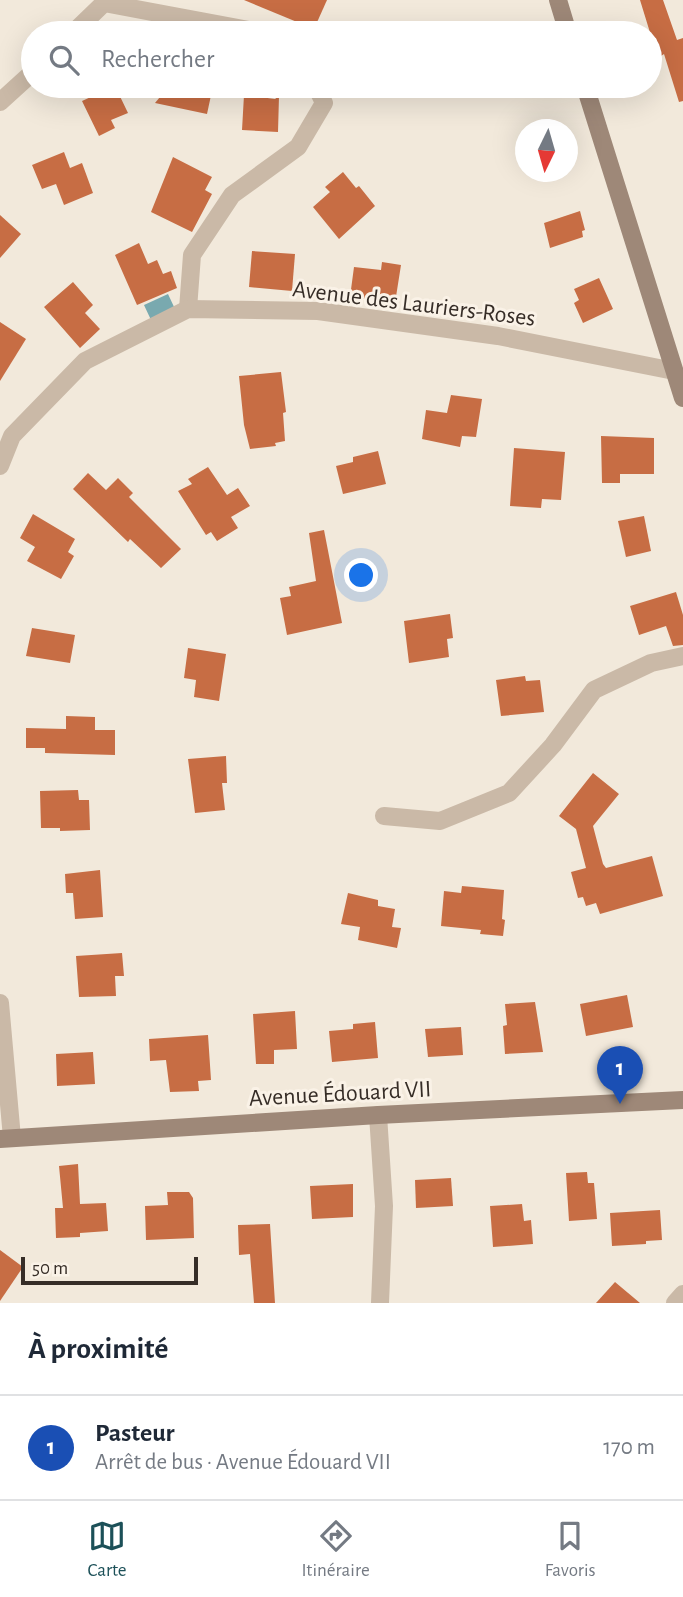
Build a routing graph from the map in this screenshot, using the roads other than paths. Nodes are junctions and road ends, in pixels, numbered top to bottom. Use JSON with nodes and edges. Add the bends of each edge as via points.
{"nodes":[{"id":1,"x":558,"y":0,"type":"edge"},
{"id":2,"x":85,"y":21,"type":"edge"},
{"id":3,"x":200,"y":21,"type":"edge"},
{"id":4,"x":564,"y":21,"type":"edge"},
{"id":5,"x":21,"y":83,"type":"edge"},
{"id":6,"x":322,"y":98,"type":"edge"},
{"id":7,"x":589,"y":98,"type":"edge"},
{"id":8,"x":0,"y":102,"type":"edge"},
{"id":9,"x":188,"y":309,"type":"junction"},
{"id":10,"x":674,"y":371,"type":"junction"},
{"id":11,"x":683,"y":398,"type":"edge"},
{"id":12,"x":0,"y":466,"type":"edge"},
{"id":13,"x":683,"y":656,"type":"edge"},
{"id":14,"x":384,"y":816,"type":"dead end"},
{"id":15,"x":0,"y":1003,"type":"edge"},
{"id":16,"x":683,"y":1101,"type":"edge"},
{"id":17,"x":378,"y":1115,"type":"junction"},
{"id":18,"x":6,"y":1138,"type":"edge"},
{"id":19,"x":683,"y":1294,"type":"edge"},
{"id":20,"x":380,"y":1303,"type":"edge"},
{"id":21,"x":675,"y":1303,"type":"edge"}],
"edges":[{"from":1,"to":4,"type":"street"},
{"from":2,"to":3,"type":"street","via":[[104,3]]},
{"from":5,"to":8,"type":"street"},
{"from":6,"to":9,"type":"street","via":[[324,103],[298,147],[232,195],[192,255]]},
{"from":7,"to":10,"type":"street"},
{"from":9,"to":10,"type":"street","name":"Avenue des Lauriers-Roses","via":[[318,311],[498,336]]},
{"from":9,"to":12,"type":"street","name":"Avenue des Lauriers-Roses","via":[[85,361],[12,436]]},
{"from":10,"to":11,"type":"street"},
{"from":13,"to":14,"type":"street","via":[[651,663],[594,690],[509,793],[440,821]]},
{"from":15,"to":18,"type":"street"},
{"from":16,"to":17,"type":"street","name":"Avenue Édouard VII"},
{"from":17,"to":18,"type":"street","name":"Avenue Édouard VII"},
{"from":17,"to":20,"type":"street","via":[[384,1206]]},
{"from":19,"to":21,"type":"street"}]}
